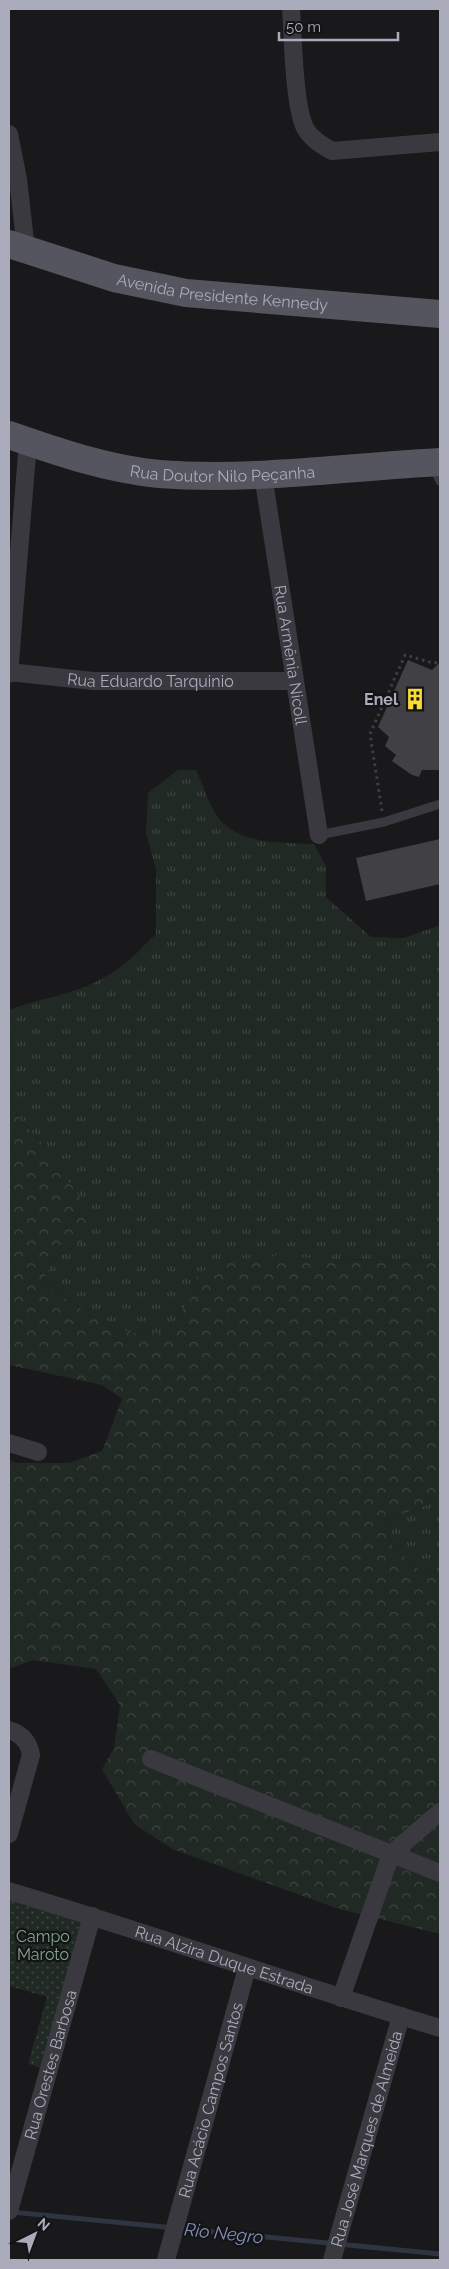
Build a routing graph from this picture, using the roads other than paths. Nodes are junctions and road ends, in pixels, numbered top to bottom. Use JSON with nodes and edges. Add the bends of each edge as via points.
{"nodes":[{"id":1,"x":291,"y":9,"type":"edge"},
{"id":2,"x":9,"y":134,"type":"edge"},
{"id":3,"x":440,"y":142,"type":"edge"},
{"id":4,"x":17,"y":247,"type":"edge"},
{"id":5,"x":440,"y":314,"type":"edge"},
{"id":6,"x":18,"y":438,"type":"edge"},
{"id":7,"x":437,"y":468,"type":"edge"},
{"id":8,"x":263,"y":475,"type":"junction"},
{"id":9,"x":9,"y":673,"type":"edge"},
{"id":10,"x":294,"y":680,"type":"junction"},
{"id":11,"x":440,"y":804,"type":"edge"},
{"id":12,"x":319,"y":835,"type":"joint"},
{"id":13,"x":9,"y":1443,"type":"edge"},
{"id":14,"x":38,"y":1452,"type":"dead end"},
{"id":15,"x":9,"y":1730,"type":"edge"},
{"id":16,"x":151,"y":1759,"type":"dead end"},
{"id":17,"x":440,"y":1812,"type":"edge"},
{"id":18,"x":9,"y":1834,"type":"edge"},
{"id":19,"x":391,"y":1854,"type":"junction"},
{"id":20,"x":440,"y":1873,"type":"edge"},
{"id":21,"x":9,"y":1891,"type":"edge"},
{"id":22,"x":92,"y":1916,"type":"junction"},
{"id":23,"x":247,"y":1968,"type":"junction"},
{"id":24,"x":341,"y":1998,"type":"junction"},
{"id":25,"x":401,"y":2016,"type":"junction"},
{"id":26,"x":440,"y":2028,"type":"edge"},
{"id":27,"x":9,"y":2211,"type":"edge"},
{"id":28,"x":167,"y":2255,"type":"edge"},
{"id":29,"x":332,"y":2260,"type":"edge"}],
"edges":[{"from":1,"to":3,"type":"street","via":[[300,110],[306,129],[318,143],[332,151]]},
{"from":2,"to":4,"type":"street","via":[[18,179]]},
{"from":4,"to":5,"type":"main road","name":"Avenida Presidente Kennedy","via":[[114,278],[186,293]]},
{"from":6,"to":8,"type":"main road","name":"Rua Doutor Nilo Peçanha","via":[[84,461],[159,474]]},
{"from":6,"to":9,"type":"street"},
{"from":7,"to":8,"type":"main road","name":"Rua Doutor Nilo Peçanha"},
{"from":8,"to":10,"type":"street","name":"Rua Armênia Nicoll"},
{"from":9,"to":10,"type":"street","name":"Rua Eduardo Tarquinio","via":[[92,681]]},
{"from":10,"to":12,"type":"street","name":"Rua Armênia Nicoll"},
{"from":11,"to":12,"type":"lane","via":[[384,822]]},
{"from":13,"to":14,"type":"street"},
{"from":15,"to":18,"type":"street","via":[[23,1736],[31,1755]]},
{"from":16,"to":19,"type":"street"},
{"from":17,"to":19,"type":"street"},
{"from":19,"to":20,"type":"street"},
{"from":19,"to":24,"type":"street"},
{"from":21,"to":22,"type":"street","name":"Rua Alzira Duque Estrada"},
{"from":22,"to":23,"type":"street","name":"Rua Alzira Duque Estrada"},
{"from":22,"to":27,"type":"street","name":"Rua Orestes Barbosa"},
{"from":23,"to":24,"type":"street","name":"Rua Alzira Duque Estrada"},
{"from":23,"to":28,"type":"street","name":"Rua Acácio Campos Santos"},
{"from":24,"to":25,"type":"street","name":"Rua Alzira Duque Estrada"},
{"from":25,"to":26,"type":"street","name":"Rua Alzira Duque Estrada"},
{"from":25,"to":29,"type":"street","name":"Rua José Marques de Almeida"}]}
